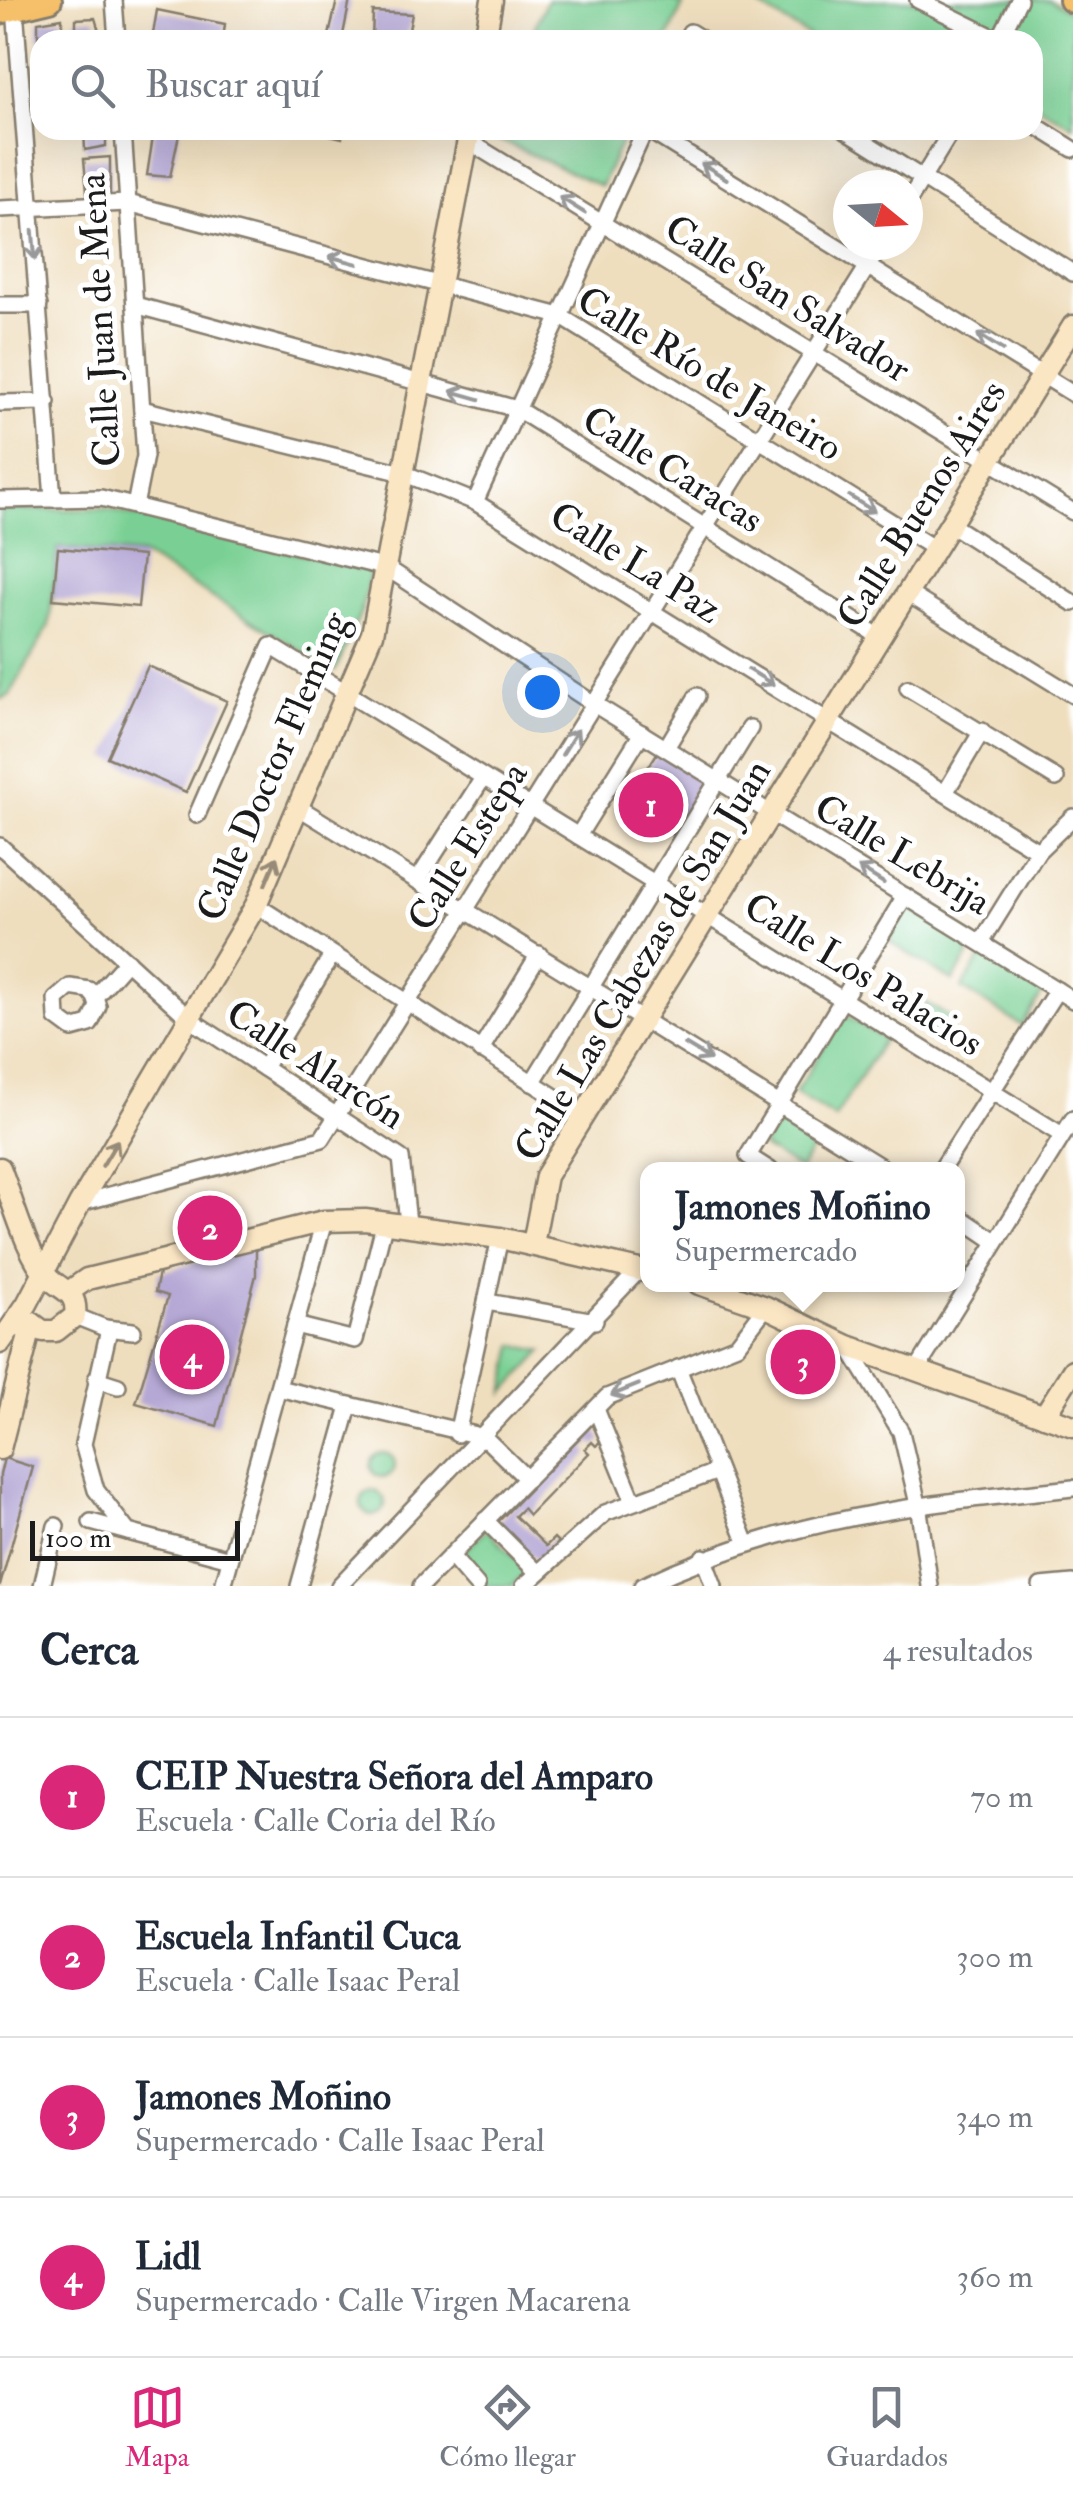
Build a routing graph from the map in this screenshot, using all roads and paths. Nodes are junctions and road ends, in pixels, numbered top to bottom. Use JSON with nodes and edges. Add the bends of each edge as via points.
{"nodes":[{"id":1,"x":50,"y":0,"type":"edge"},
{"id":2,"x":114,"y":0,"type":"edge"},
{"id":3,"x":492,"y":0,"type":"edge"},
{"id":4,"x":918,"y":0,"type":"edge"},
{"id":5,"x":1020,"y":0,"type":"edge"},
{"id":6,"x":8,"y":10,"type":"edge"},
{"id":7,"x":116,"y":30,"type":"edge"},
{"id":8,"x":487,"y":30,"type":"edge"},
{"id":9,"x":979,"y":30,"type":"edge"},
{"id":10,"x":1004,"y":30,"type":"edge"},
{"id":11,"x":1043,"y":130,"type":"edge"},
{"id":12,"x":124,"y":140,"type":"edge"},
{"id":13,"x":468,"y":140,"type":"edge"},
{"id":14,"x":477,"y":140,"type":"edge"},
{"id":15,"x":642,"y":140,"type":"edge"},
{"id":16,"x":663,"y":140,"type":"edge"},
{"id":17,"x":862,"y":140,"type":"edge"},
{"id":18,"x":946,"y":140,"type":"edge"},
{"id":19,"x":1073,"y":149,"type":"edge"},
{"id":20,"x":909,"y":170,"type":"edge"},
{"id":21,"x":923,"y":179,"type":"joint"},
{"id":22,"x":128,"y":202,"type":"junction"},
{"id":23,"x":0,"y":208,"type":"edge"},
{"id":24,"x":31,"y":208,"type":"junction"},
{"id":25,"x":603,"y":223,"type":"junction"},
{"id":26,"x":872,"y":260,"type":"edge"},
{"id":27,"x":868,"y":266,"type":"junction"},
{"id":28,"x":1073,"y":273,"type":"edge"},
{"id":29,"x":438,"y":286,"type":"junction"},
{"id":30,"x":39,"y":305,"type":"junction"},
{"id":31,"x":135,"y":305,"type":"junction"},
{"id":32,"x":0,"y":306,"type":"edge"},
{"id":33,"x":560,"y":316,"type":"junction"},
{"id":34,"x":1073,"y":326,"type":"edge"},
{"id":35,"x":814,"y":353,"type":"junction"},
{"id":36,"x":1043,"y":375,"type":"junction"},
{"id":37,"x":418,"y":382,"type":"junction"},
{"id":38,"x":1073,"y":394,"type":"edge"},
{"id":39,"x":46,"y":402,"type":"junction"},
{"id":40,"x":0,"y":403,"type":"edge"},
{"id":41,"x":142,"y":409,"type":"junction"},
{"id":42,"x":517,"y":410,"type":"junction"},
{"id":43,"x":760,"y":440,"type":"junction"},
{"id":44,"x":990,"y":460,"type":"junction"},
{"id":45,"x":404,"y":473,"type":"junction"},
{"id":46,"x":54,"y":499,"type":"junction"},
{"id":47,"x":0,"y":500,"type":"edge"},
{"id":48,"x":475,"y":502,"type":"junction"},
{"id":49,"x":135,"y":506,"type":"junction"},
{"id":50,"x":1073,"y":512,"type":"edge"},
{"id":51,"x":950,"y":524,"type":"junction"},
{"id":52,"x":705,"y":527,"type":"junction"},
{"id":53,"x":935,"y":549,"type":"junction"},
{"id":54,"x":387,"y":568,"type":"junction"},
{"id":55,"x":908,"y":593,"type":"junction"},
{"id":56,"x":1073,"y":604,"type":"edge"},
{"id":57,"x":652,"y":610,"type":"junction"},
{"id":58,"x":880,"y":637,"type":"junction"},
{"id":59,"x":908,"y":688,"type":"dead end"},
{"id":60,"x":348,"y":690,"type":"junction"},
{"id":61,"x":1073,"y":695,"type":"edge"},
{"id":62,"x":697,"y":696,"type":"dead end"},
{"id":63,"x":594,"y":704,"type":"junction"},
{"id":64,"x":829,"y":719,"type":"junction"},
{"id":65,"x":750,"y":728,"type":"dead end"},
{"id":66,"x":982,"y":732,"type":"junction"},
{"id":67,"x":642,"y":733,"type":"junction"},
{"id":68,"x":666,"y":748,"type":"junction"},
{"id":69,"x":483,"y":778,"type":"junction"},
{"id":70,"x":1056,"y":778,"type":"dead end"},
{"id":71,"x":719,"y":780,"type":"junction"},
{"id":72,"x":945,"y":793,"type":"junction"},
{"id":73,"x":530,"y":806,"type":"junction"},
{"id":74,"x":298,"y":807,"type":"junction"},
{"id":75,"x":772,"y":812,"type":"junction"},
{"id":76,"x":197,"y":816,"type":"dead end"},
{"id":77,"x":1073,"y":817,"type":"edge"},
{"id":78,"x":578,"y":836,"type":"junction"},
{"id":79,"x":0,"y":846,"type":"edge"},
{"id":80,"x":1038,"y":852,"type":"junction"},
{"id":81,"x":419,"y":878,"type":"junction"},
{"id":82,"x":655,"y":883,"type":"junction"},
{"id":83,"x":904,"y":896,"type":"junction"},
{"id":84,"x":256,"y":905,"type":"junction"},
{"id":85,"x":466,"y":909,"type":"junction"},
{"id":86,"x":707,"y":915,"type":"junction"},
{"id":87,"x":982,"y":941,"type":"junction"},
{"id":88,"x":538,"y":954,"type":"junction"},
{"id":89,"x":332,"y":955,"type":"junction"},
{"id":90,"x":127,"y":962,"type":"junction"},
{"id":91,"x":591,"y":988,"type":"junction"},
{"id":92,"x":1057,"y":990,"type":"junction"},
{"id":93,"x":95,"y":997,"type":"dead end"},
{"id":94,"x":843,"y":998,"type":"junction"},
{"id":95,"x":1073,"y":1000,"type":"edge"},
{"id":96,"x":407,"y":1003,"type":"junction"},
{"id":97,"x":643,"y":1019,"type":"junction"},
{"id":98,"x":192,"y":1020,"type":"junction"},
{"id":99,"x":480,"y":1050,"type":"junction"},
{"id":100,"x":264,"y":1068,"type":"junction"},
{"id":101,"x":532,"y":1083,"type":"junction"},
{"id":102,"x":992,"y":1091,"type":"junction"},
{"id":103,"x":780,"y":1102,"type":"junction"},
{"id":104,"x":584,"y":1115,"type":"junction"},
{"id":105,"x":336,"y":1116,"type":"junction"},
{"id":106,"x":1073,"y":1118,"type":"edge"},
{"id":107,"x":1062,"y":1135,"type":"junction"},
{"id":108,"x":757,"y":1162,"type":"edge"},
{"id":109,"x":874,"y":1162,"type":"edge"},
{"id":110,"x":946,"y":1162,"type":"edge"},
{"id":111,"x":3,"y":1184,"type":"edge"},
{"id":112,"x":80,"y":1203,"type":"junction"},
{"id":113,"x":324,"y":1221,"type":"junction"},
{"id":114,"x":385,"y":1221,"type":"junction"},
{"id":115,"x":965,"y":1221,"type":"edge"},
{"id":116,"x":408,"y":1223,"type":"junction"},
{"id":117,"x":500,"y":1238,"type":"junction"},
{"id":118,"x":996,"y":1241,"type":"junction"},
{"id":119,"x":533,"y":1244,"type":"junction"},
{"id":120,"x":44,"y":1268,"type":"junction"},
{"id":121,"x":640,"y":1270,"type":"edge"},
{"id":122,"x":640,"y":1275,"type":"edge"},
{"id":123,"x":70,"y":1291,"type":"junction"},
{"id":124,"x":965,"y":1291,"type":"edge"},
{"id":125,"x":722,"y":1292,"type":"edge"},
{"id":126,"x":964,"y":1292,"type":"edge"},
{"id":127,"x":486,"y":1302,"type":"junction"},
{"id":128,"x":766,"y":1307,"type":"junction"},
{"id":129,"x":75,"y":1316,"type":"junction"},
{"id":130,"x":595,"y":1321,"type":"junction"},
{"id":131,"x":295,"y":1326,"type":"junction"},
{"id":132,"x":105,"y":1328,"type":"junction"},
{"id":133,"x":15,"y":1331,"type":"edge"},
{"id":134,"x":133,"y":1331,"type":"dead end"},
{"id":135,"x":848,"y":1346,"type":"junction"},
{"id":136,"x":678,"y":1368,"type":"junction"},
{"id":137,"x":916,"y":1370,"type":"junction"},
{"id":138,"x":1073,"y":1370,"type":"edge"},
{"id":139,"x":96,"y":1379,"type":"junction"},
{"id":140,"x":118,"y":1386,"type":"dead end"},
{"id":141,"x":278,"y":1388,"type":"junction"},
{"id":142,"x":349,"y":1406,"type":"junction"},
{"id":143,"x":596,"y":1409,"type":"junction"},
{"id":144,"x":1044,"y":1416,"type":"junction"},
{"id":145,"x":1073,"y":1426,"type":"edge"},
{"id":146,"x":457,"y":1434,"type":"junction"},
{"id":147,"x":484,"y":1437,"type":"junction"},
{"id":148,"x":0,"y":1449,"type":"edge"},
{"id":149,"x":718,"y":1471,"type":"junction"},
{"id":150,"x":527,"y":1479,"type":"junction"},
{"id":151,"x":1073,"y":1488,"type":"edge"},
{"id":152,"x":633,"y":1500,"type":"junction"},
{"id":153,"x":918,"y":1504,"type":"junction"},
{"id":154,"x":485,"y":1520,"type":"junction"},
{"id":155,"x":92,"y":1522,"type":"dead end"},
{"id":156,"x":56,"y":1526,"type":"dead end"},
{"id":157,"x":128,"y":1532,"type":"junction"},
{"id":158,"x":747,"y":1544,"type":"junction"},
{"id":159,"x":451,"y":1556,"type":"junction"},
{"id":160,"x":703,"y":1557,"type":"junction"},
{"id":161,"x":230,"y":1559,"type":"junction"},
{"id":162,"x":537,"y":1572,"type":"junction"},
{"id":163,"x":1073,"y":1584,"type":"edge"},
{"id":164,"x":42,"y":1586,"type":"edge"},
{"id":165,"x":223,"y":1586,"type":"edge"},
{"id":166,"x":299,"y":1586,"type":"edge"},
{"id":167,"x":339,"y":1586,"type":"edge"},
{"id":168,"x":422,"y":1586,"type":"edge"},
{"id":169,"x":477,"y":1586,"type":"edge"},
{"id":170,"x":524,"y":1586,"type":"edge"},
{"id":171,"x":642,"y":1586,"type":"edge"},
{"id":172,"x":714,"y":1586,"type":"edge"},
{"id":173,"x":930,"y":1586,"type":"edge"},
{"id":174,"x":1041,"y":1586,"type":"edge"}],
"edges":[{"from":1,"to":6,"type":"main road"},
{"from":2,"to":7,"type":"street"},
{"from":3,"to":8,"type":"main road"},
{"from":4,"to":9,"type":"street"},
{"from":5,"to":10,"type":"street"},
{"from":6,"to":24,"type":"street"},
{"from":11,"to":19,"type":"street"},
{"from":12,"to":22,"type":"street","name":"Calle Juan de Mena"},
{"from":13,"to":29,"type":"main road","name":"Calle Doctor Fleming"},
{"from":25,"to":14,"type":"street","name":"Calle San Salvador","one_way":true},
{"from":15,"to":25,"type":"street"},
{"from":27,"to":16,"type":"street","one_way":true},
{"from":17,"to":20,"type":"street"},
{"from":18,"to":21,"type":"street"},
{"from":21,"to":28,"type":"street"},
{"from":22,"to":24,"type":"street","name":"Calle Río de Janeiro"},
{"from":29,"to":22,"type":"street","name":"Calle Río de Janeiro","one_way":true},
{"from":22,"to":31,"type":"street","name":"Calle Juan de Mena"},
{"from":23,"to":24,"type":"street","name":"Calle Río de Janeiro"},
{"from":24,"to":30,"type":"street","one_way":true},
{"from":25,"to":33,"type":"street"},
{"from":25,"to":35,"type":"street","name":"Calle San Salvador"},
{"from":26,"to":27,"type":"street","name":"Calle Estepa"},
{"from":27,"to":35,"type":"street","name":"Calle Estepa"},
{"from":36,"to":27,"type":"street","one_way":true},
{"from":29,"to":33,"type":"street","name":"Calle Río de Janeiro"},
{"from":29,"to":37,"type":"main road","name":"Calle Doctor Fleming"},
{"from":30,"to":32,"type":"street"},
{"from":30,"to":39,"type":"street"},
{"from":31,"to":37,"type":"street","name":"Calle Caracas"},
{"from":31,"to":41,"type":"street","name":"Calle Juan de Mena"},
{"from":33,"to":42,"type":"street"},
{"from":33,"to":43,"type":"street","name":"Calle Río de Janeiro"},
{"from":34,"to":36,"type":"main road","name":"Calle Buenos Aires"},
{"from":35,"to":43,"type":"street","name":"Calle Estepa"},
{"from":35,"to":44,"type":"street","name":"Calle San Salvador"},
{"from":36,"to":38,"type":"street"},
{"from":36,"to":44,"type":"main road","name":"Calle Buenos Aires"},
{"from":42,"to":37,"type":"street","name":"Calle Caracas","one_way":true},
{"from":37,"to":45,"type":"main road","name":"Calle Doctor Fleming"},
{"from":39,"to":40,"type":"street"},
{"from":39,"to":46,"type":"street"},
{"from":41,"to":45,"type":"street","name":"Calle La Paz"},
{"from":41,"to":49,"type":"street","name":"Calle Juan de Mena","via":[[144,456]]},
{"from":42,"to":48,"type":"street"},
{"from":42,"to":52,"type":"street","name":"Calle Caracas"},
{"from":43,"to":52,"type":"street","name":"Calle Estepa"},
{"from":43,"to":53,"type":"street","name":"Calle Río de Janeiro","one_way":true},
{"from":44,"to":50,"type":"street","name":"Calle San Salvador"},
{"from":44,"to":51,"type":"main road","name":"Calle Buenos Aires"},
{"from":45,"to":48,"type":"street","name":"Calle La Paz"},
{"from":45,"to":54,"type":"main road","name":"Calle Doctor Fleming"},
{"from":46,"to":47,"type":"street","name":"Calle Lebrija"},
{"from":46,"to":49,"type":"street","name":"Calle Lebrija","via":[[101,498]]},
{"from":48,"to":57,"type":"street","name":"Calle La Paz"},
{"from":49,"to":54,"type":"street","name":"Calle Lebrija"},
{"from":51,"to":53,"type":"main road","name":"Calle Buenos Aires"},
{"from":51,"to":56,"type":"street"},
{"from":52,"to":57,"type":"street","name":"Calle Estepa"},
{"from":52,"to":58,"type":"street","name":"Calle Caracas"},
{"from":53,"to":55,"type":"main road","name":"Calle Buenos Aires"},
{"from":54,"to":60,"type":"main road","name":"Calle Doctor Fleming","via":[[372,634]]},
{"from":54,"to":63,"type":"street","name":"Calle Lebrija"},
{"from":55,"to":58,"type":"main road","name":"Calle Buenos Aires"},
{"from":55,"to":61,"type":"street"},
{"from":57,"to":63,"type":"street","name":"Calle Estepa"},
{"from":57,"to":64,"type":"street","name":"Calle La Paz","one_way":true},
{"from":58,"to":64,"type":"main road","name":"Calle Buenos Aires"},
{"from":59,"to":66,"type":"street"},
{"from":60,"to":69,"type":"street","name":"Calle Los Palacios"},
{"from":60,"to":74,"type":"main road","name":"Calle Doctor Fleming"},
{"from":60,"to":76,"type":"street","name":"Calle Los Palacios","via":[[271,646]]},
{"from":62,"to":68,"type":"street"},
{"from":63,"to":67,"type":"street","name":"Calle Lebrija"},
{"from":73,"to":63,"type":"street","name":"Calle Estepa","one_way":true},
{"from":64,"to":72,"type":"street","name":"Calle La Paz"},
{"from":64,"to":75,"type":"main road","name":"Calle Las Cabezas de San Juan"},
{"from":65,"to":71,"type":"street"},
{"from":66,"to":70,"type":"street"},
{"from":66,"to":72,"type":"street"},
{"from":67,"to":68,"type":"street","name":"Calle Lebrija"},
{"from":67,"to":78,"type":"street"},
{"from":68,"to":71,"type":"street","name":"Calle Lebrija"},
{"from":69,"to":73,"type":"street","name":"Calle Los Palacios"},
{"from":69,"to":81,"type":"street"},
{"from":71,"to":75,"type":"street","name":"Calle Lebrija"},
{"from":71,"to":82,"type":"street"},
{"from":72,"to":80,"type":"street","name":"Calle La Paz"},
{"from":73,"to":78,"type":"street","name":"Calle Los Palacios"},
{"from":73,"to":85,"type":"street","name":"Calle Estepa"},
{"from":74,"to":81,"type":"street"},
{"from":84,"to":74,"type":"main road","name":"Calle Doctor Fleming","one_way":true},
{"from":83,"to":75,"type":"street","name":"Calle Lebrija","one_way":true},
{"from":75,"to":86,"type":"main road","name":"Calle Las Cabezas de San Juan"},
{"from":77,"to":80,"type":"street"},
{"from":78,"to":82,"type":"street","name":"Calle Los Palacios"},
{"from":79,"to":90,"type":"street","name":"Calle Alarcón"},
{"from":80,"to":87,"type":"street"},
{"from":81,"to":85,"type":"street"},
{"from":82,"to":86,"type":"street","name":"Calle Los Palacios"},
{"from":82,"to":91,"type":"street"},
{"from":83,"to":87,"type":"street","name":"Calle Lebrija"},
{"from":83,"to":94,"type":"street"},
{"from":84,"to":89,"type":"street"},
{"from":84,"to":98,"type":"main road","name":"Calle Doctor Fleming"},
{"from":85,"to":88,"type":"street"},
{"from":85,"to":96,"type":"street","name":"Calle Estepa"},
{"from":86,"to":94,"type":"street","name":"Calle Los Palacios"},
{"from":86,"to":97,"type":"main road","name":"Calle Las Cabezas de San Juan"},
{"from":87,"to":92,"type":"street","name":"Calle Lebrija"},
{"from":88,"to":91,"type":"street"},
{"from":88,"to":99,"type":"street"},
{"from":89,"to":96,"type":"street"},
{"from":89,"to":100,"type":"street"},
{"from":90,"to":93,"type":"street"},
{"from":90,"to":98,"type":"street","name":"Calle Alarcón"},
{"from":91,"to":97,"type":"street"},
{"from":91,"to":101,"type":"street"},
{"from":92,"to":95,"type":"street","name":"Calle Lebrija"},
{"from":92,"to":102,"type":"street"},
{"from":94,"to":102,"type":"street","name":"Calle Los Palacios"},
{"from":94,"to":103,"type":"street"},
{"from":96,"to":99,"type":"street"},
{"from":96,"to":105,"type":"street","name":"Calle Estepa"},
{"from":97,"to":103,"type":"street","one_way":true},
{"from":97,"to":104,"type":"main road","name":"Calle Las Cabezas de San Juan"},
{"from":98,"to":100,"type":"street","name":"Calle Alarcón"},
{"from":112,"to":98,"type":"main road","name":"Calle Doctor Fleming","one_way":true},
{"from":99,"to":101,"type":"street"},
{"from":100,"to":105,"type":"street","name":"Calle Alarcón"},
{"from":101,"to":104,"type":"street"},
{"from":102,"to":107,"type":"street","name":"Calle Los Palacios"},
{"from":102,"to":110,"type":"street"},
{"from":103,"to":108,"type":"street","via":[[748,1156]]},
{"from":103,"to":109,"type":"street"},
{"from":104,"to":119,"type":"main road","name":"Calle Las Cabezas de San Juan","via":[[546,1176]]},
{"from":105,"to":112,"type":"street","name":"Calle Estepa","via":[[322,1139]]},
{"from":105,"to":116,"type":"street","name":"Calle Alarcón","via":[[401,1158]]},
{"from":106,"to":107,"type":"street"},
{"from":107,"to":118,"type":"street"},
{"from":111,"to":120,"type":"main road"},
{"from":112,"to":120,"type":"main road","name":"Calle Doctor Fleming"},
{"from":113,"to":114,"type":"main road"},
{"from":113,"to":123,"type":"main road","via":[[87,1279]]},
{"from":113,"to":131,"type":"street"},
{"from":114,"to":116,"type":"main road"},
{"from":114,"to":131,"type":"street","via":[[355,1340]]},
{"from":115,"to":118,"type":"street"},
{"from":116,"to":117,"type":"main road"},
{"from":117,"to":119,"type":"main road"},
{"from":117,"to":127,"type":"street"},
{"from":118,"to":124,"type":"street"},
{"from":119,"to":121,"type":"main road"},
{"from":120,"to":123,"type":"main road","via":[[50,1280]]},
{"from":120,"to":133,"type":"main road","name":"Calle Doctor Fleming"},
{"from":122,"to":130,"type":"street"},
{"from":123,"to":129,"type":"main road"},
{"from":125,"to":128,"type":"main road"},
{"from":126,"to":137,"type":"street"},
{"from":127,"to":130,"type":"street"},
{"from":127,"to":146,"type":"street"},
{"from":128,"to":135,"type":"main road"},
{"from":128,"to":136,"type":"street","via":[[737,1344]]},
{"from":129,"to":132,"type":"street"},
{"from":129,"to":133,"type":"main road","via":[[56,1331]]},
{"from":130,"to":147,"type":"street"},
{"from":131,"to":141,"type":"street"},
{"from":132,"to":134,"type":"street"},
{"from":132,"to":139,"type":"street"},
{"from":133,"to":148,"type":"main road","name":"Calle Doctor Fleming"},
{"from":135,"to":137,"type":"main road"},
{"from":135,"to":153,"type":"street","via":[[900,1432]]},
{"from":136,"to":143,"type":"street","one_way":true,"via":[[607,1397]]},
{"from":136,"to":149,"type":"street"},
{"from":137,"to":144,"type":"main road"},
{"from":138,"to":144,"type":"main road"},
{"from":139,"to":140,"type":"street"},
{"from":139,"to":157,"type":"street","via":[[84,1428],[88,1468]]},
{"from":141,"to":142,"type":"street"},
{"from":141,"to":161,"type":"street"},
{"from":142,"to":146,"type":"street"},
{"from":142,"to":166,"type":"street"},
{"from":143,"to":150,"type":"street"},
{"from":143,"to":152,"type":"street"},
{"from":144,"to":145,"type":"main road"},
{"from":146,"to":147,"type":"street"},
{"from":147,"to":150,"type":"street"},
{"from":147,"to":167,"type":"street"},
{"from":149,"to":152,"type":"street"},
{"from":149,"to":158,"type":"street"},
{"from":150,"to":154,"type":"street"},
{"from":151,"to":153,"type":"street"},
{"from":152,"to":162,"type":"street","via":[[604,1513]]},
{"from":153,"to":158,"type":"street"},
{"from":153,"to":173,"type":"street"},
{"from":154,"to":159,"type":"street"},
{"from":154,"to":162,"type":"street"},
{"from":155,"to":157,"type":"street"},
{"from":156,"to":164,"type":"street"},
{"from":157,"to":161,"type":"street"},
{"from":158,"to":160,"type":"street"},
{"from":159,"to":168,"type":"street"},
{"from":159,"to":169,"type":"street"},
{"from":160,"to":171,"type":"street"},
{"from":160,"to":172,"type":"street"},
{"from":161,"to":165,"type":"street"},
{"from":162,"to":170,"type":"street"},
{"from":163,"to":174,"type":"street"}]}
